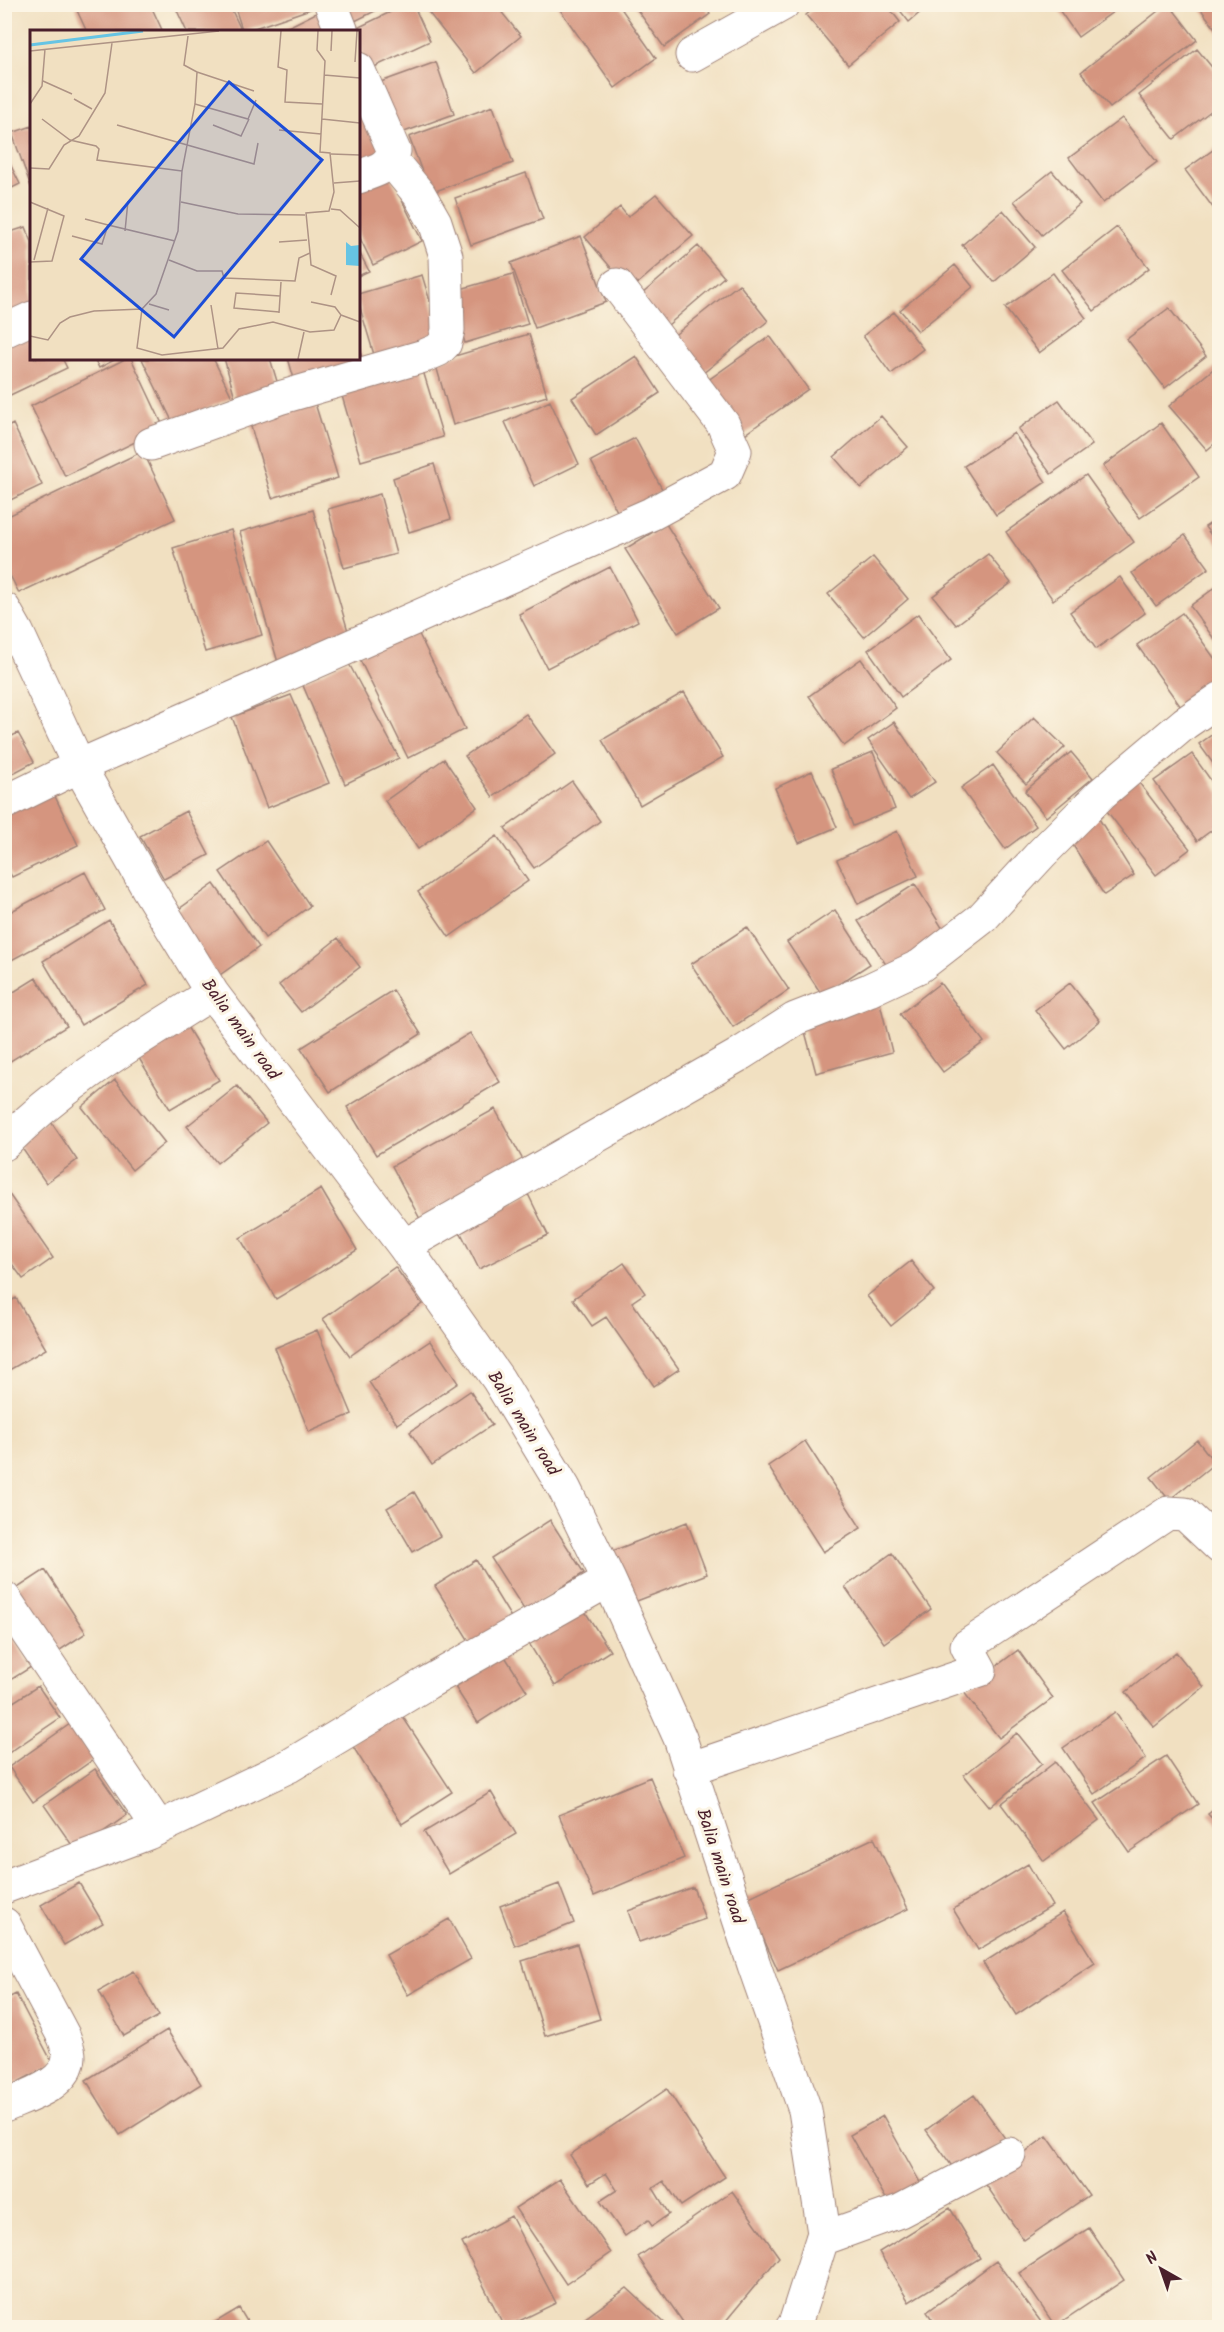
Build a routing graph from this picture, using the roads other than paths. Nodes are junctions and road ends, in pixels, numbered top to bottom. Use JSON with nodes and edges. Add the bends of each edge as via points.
{"nodes":[{"id":1,"x":331,"y":4,"type":"edge"},
{"id":2,"x":783,"y":4,"type":"edge"},
{"id":3,"x":341,"y":30,"type":"edge"},
{"id":4,"x":693,"y":56,"type":"dead end"},
{"id":5,"x":360,"y":74,"type":"edge"},
{"id":6,"x":391,"y":160,"type":"junction"},
{"id":7,"x":360,"y":176,"type":"edge"},
{"id":8,"x":617,"y":285,"type":"dead end"},
{"id":9,"x":30,"y":319,"type":"edge"},
{"id":10,"x":4,"y":331,"type":"edge"},
{"id":11,"x":150,"y":444,"type":"dead end"},
{"id":12,"x":4,"y":609,"type":"edge"},
{"id":13,"x":1220,"y":699,"type":"edge"},
{"id":14,"x":79,"y":766,"type":"junction"},
{"id":15,"x":4,"y":803,"type":"edge"},
{"id":16,"x":212,"y":993,"type":"junction"},
{"id":17,"x":4,"y":1144,"type":"edge"},
{"id":18,"x":404,"y":1246,"type":"junction"},
{"id":19,"x":1220,"y":1547,"type":"edge"},
{"id":20,"x":609,"y":1580,"type":"junction"},
{"id":21,"x":4,"y":1598,"type":"edge"},
{"id":22,"x":690,"y":1768,"type":"junction"},
{"id":23,"x":159,"y":1828,"type":"junction"},
{"id":24,"x":4,"y":1887,"type":"edge"},
{"id":25,"x":4,"y":1924,"type":"edge"},
{"id":26,"x":4,"y":2106,"type":"edge"},
{"id":27,"x":1009,"y":2154,"type":"dead end"},
{"id":28,"x":822,"y":2239,"type":"junction"},
{"id":29,"x":795,"y":2326,"type":"edge"}],
"edges":[{"from":1,"to":3,"type":"street"},
{"from":2,"to":4,"type":"street"},
{"from":5,"to":6,"type":"street","via":[[394,151]]},
{"from":6,"to":7,"type":"street","via":[[385,167]]},
{"from":6,"to":11,"type":"street","via":[[435,222],[446,256],[445,343],[424,356],[279,398]]},
{"from":8,"to":14,"type":"street","via":[[723,424],[735,451],[724,474],[651,514]]},
{"from":9,"to":10,"type":"street"},
{"from":12,"to":14,"type":"street","name":"Balia main road"},
{"from":13,"to":18,"type":"street","via":[[1185,723],[1101,794],[982,918],[920,966],[795,1019]]},
{"from":14,"to":15,"type":"street"},
{"from":14,"to":16,"type":"street","name":"Balia main road"},
{"from":16,"to":17,"type":"street","via":[[97,1065],[34,1113]]},
{"from":16,"to":18,"type":"street","name":"Balia main road"},
{"from":18,"to":20,"type":"street","name":"Balia main road","via":[[504,1389],[564,1488]]},
{"from":19,"to":22,"type":"street","via":[[1185,1514],[1168,1514],[967,1646],[980,1670]]},
{"from":20,"to":22,"type":"street","name":"Balia main road"},
{"from":20,"to":23,"type":"street","via":[[289,1766]]},
{"from":21,"to":23,"type":"street"},
{"from":22,"to":28,"type":"street","name":"Balia main road","via":[[805,2110]]},
{"from":23,"to":24,"type":"street"},
{"from":25,"to":26,"type":"street","via":[[64,2037],[69,2055],[65,2072],[48,2086]]},
{"from":27,"to":28,"type":"street","via":[[900,2211]]},
{"from":28,"to":29,"type":"street","name":"Balia main road"}]}
